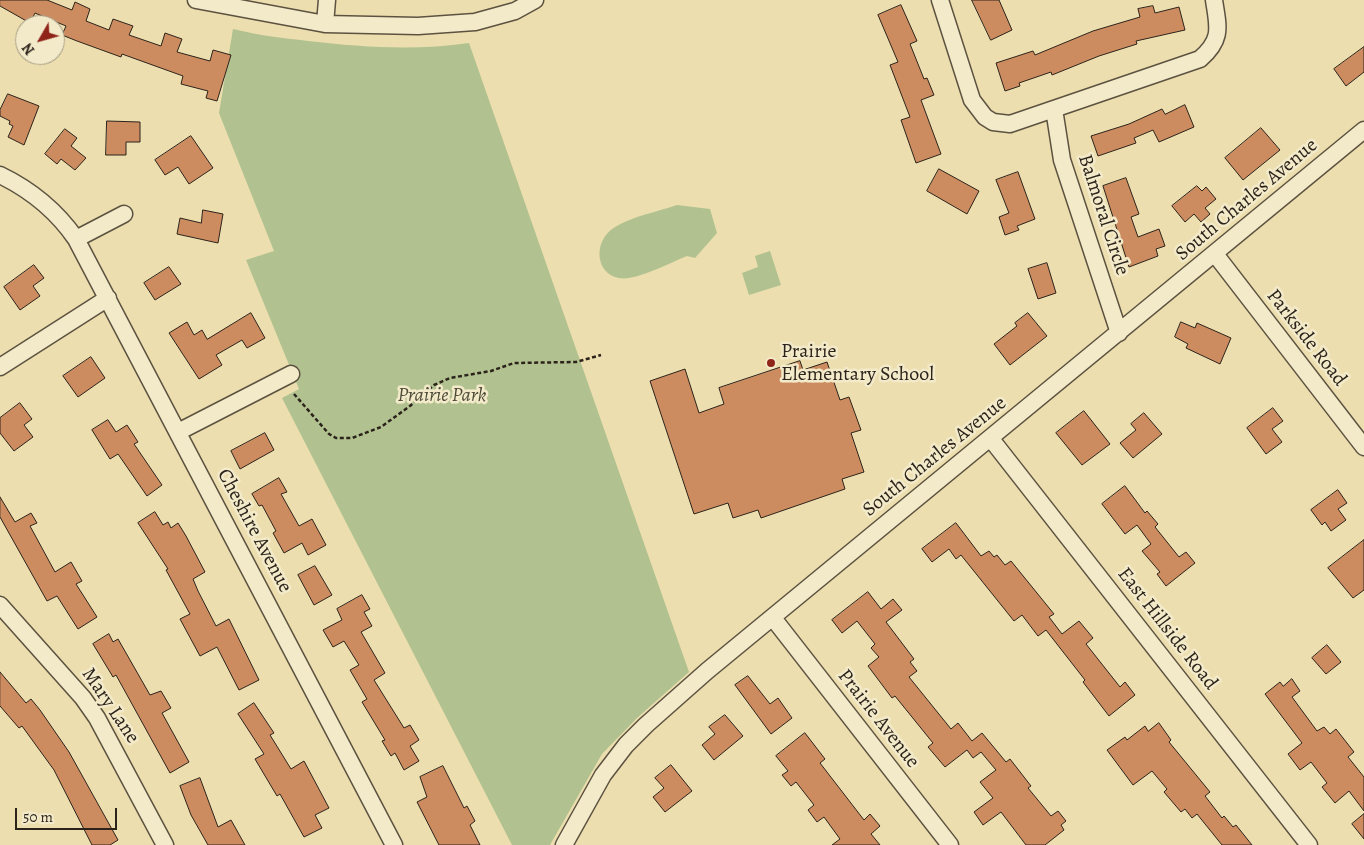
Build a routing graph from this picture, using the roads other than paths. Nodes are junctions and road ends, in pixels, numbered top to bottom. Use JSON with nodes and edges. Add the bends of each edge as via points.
{"nodes":[{"id":1,"x":196,"y":0,"type":"edge"},
{"id":2,"x":327,"y":0,"type":"edge"},
{"id":3,"x":535,"y":0,"type":"edge"},
{"id":4,"x":940,"y":0,"type":"edge"},
{"id":5,"x":1214,"y":0,"type":"edge"},
{"id":6,"x":325,"y":24,"type":"junction"},
{"id":7,"x":1054,"y":109,"type":"junction"},
{"id":8,"x":1364,"y":130,"type":"edge"},
{"id":9,"x":0,"y":175,"type":"edge"},
{"id":10,"x":124,"y":214,"type":"dead end"},
{"id":11,"x":76,"y":238,"type":"junction"},
{"id":12,"x":1215,"y":254,"type":"junction"},
{"id":13,"x":108,"y":298,"type":"junction"},
{"id":14,"x":1119,"y":333,"type":"junction"},
{"id":15,"x":0,"y":367,"type":"edge"},
{"id":16,"x":291,"y":374,"type":"dead end"},
{"id":17,"x":178,"y":432,"type":"junction"},
{"id":18,"x":991,"y":439,"type":"junction"},
{"id":19,"x":1364,"y":448,"type":"edge"},
{"id":20,"x":0,"y":605,"type":"edge"},
{"id":21,"x":772,"y":618,"type":"junction"},
{"id":22,"x":165,"y":845,"type":"edge"},
{"id":23,"x":394,"y":845,"type":"edge"},
{"id":24,"x":564,"y":845,"type":"edge"},
{"id":25,"x":950,"y":845,"type":"edge"},
{"id":26,"x":1309,"y":845,"type":"edge"}],
"edges":[{"from":1,"to":6,"type":"street"},
{"from":2,"to":6,"type":"street"},
{"from":3,"to":6,"type":"street","via":[[515,11],[476,22],[418,26]]},
{"from":4,"to":7,"type":"street","via":[[972,100],[985,117],[993,122],[1010,124]]},
{"from":5,"to":7,"type":"street","via":[[1219,30],[1211,50],[1200,59]]},
{"from":7,"to":14,"type":"street","name":"Balmoral Circle","via":[[1062,160]]},
{"from":8,"to":12,"type":"street","name":"South Charles Avenue"},
{"from":9,"to":11,"type":"street","name":"Cheshire Avenue","via":[[48,206]]},
{"from":10,"to":11,"type":"street"},
{"from":11,"to":13,"type":"street","name":"Cheshire Avenue"},
{"from":12,"to":14,"type":"street","name":"South Charles Avenue"},
{"from":12,"to":19,"type":"street","name":"Parkside Road"},
{"from":13,"to":15,"type":"street"},
{"from":13,"to":17,"type":"street","name":"Cheshire Avenue"},
{"from":14,"to":18,"type":"street","name":"South Charles Avenue"},
{"from":16,"to":17,"type":"street"},
{"from":17,"to":23,"type":"street","name":"Cheshire Avenue"},
{"from":18,"to":21,"type":"street","name":"South Charles Avenue"},
{"from":18,"to":26,"type":"street","name":"East Hillside Road"},
{"from":20,"to":22,"type":"street","name":"Mary Lane","via":[[97,718]]},
{"from":21,"to":24,"type":"street","name":"South Charles Avenue","via":[[679,695],[626,745],[599,782]]},
{"from":21,"to":25,"type":"street","name":"Prairie Avenue"}]}
